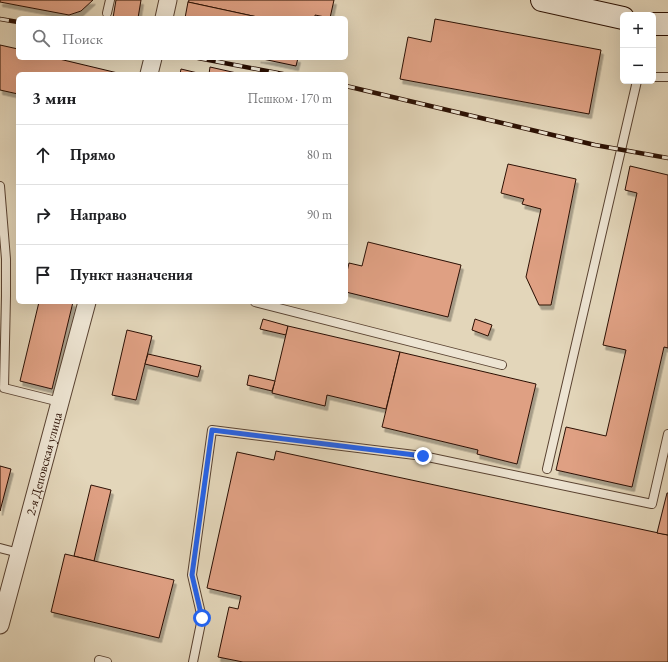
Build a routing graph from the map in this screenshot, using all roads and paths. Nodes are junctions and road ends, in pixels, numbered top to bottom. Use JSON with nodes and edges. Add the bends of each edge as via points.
{"nodes":[{"id":1,"x":110,"y":0,"type":"edge"},
{"id":2,"x":168,"y":0,"type":"edge"},
{"id":3,"x":542,"y":0,"type":"edge"},
{"id":4,"x":107,"y":13,"type":"dead end"},
{"id":5,"x":164,"y":16,"type":"edge"},
{"id":6,"x":620,"y":17,"type":"edge"},
{"id":7,"x":656,"y":24,"type":"edge"},
{"id":8,"x":668,"y":24,"type":"edge"},
{"id":9,"x":152,"y":60,"type":"edge"},
{"id":10,"x":149,"y":72,"type":"edge"},
{"id":11,"x":656,"y":77,"type":"edge"},
{"id":12,"x":668,"y":77,"type":"edge"},
{"id":13,"x":636,"y":84,"type":"edge"},
{"id":14,"x":0,"y":186,"type":"edge"},
{"id":15,"x":3,"y":295,"type":"edge"},
{"id":16,"x":86,"y":304,"type":"edge"},
{"id":17,"x":263,"y":304,"type":"edge"},
{"id":18,"x":502,"y":365,"type":"dead end"},
{"id":19,"x":2,"y":389,"type":"edge"},
{"id":20,"x":60,"y":402,"type":"junction"},
{"id":21,"x":668,"y":434,"type":"edge"},
{"id":22,"x":547,"y":469,"type":"dead end"},
{"id":23,"x":664,"y":469,"type":"edge"},
{"id":24,"x":0,"y":548,"type":"edge"},
{"id":25,"x":19,"y":553,"type":"junction"},
{"id":26,"x":0,"y":625,"type":"edge"},
{"id":27,"x":193,"y":662,"type":"edge"}],
"edges":[{"from":1,"to":4,"type":"lane"},
{"from":2,"to":5,"type":"street"},
{"from":3,"to":6,"type":"street","via":[[598,9]]},
{"from":7,"to":8,"type":"street"},
{"from":9,"to":10,"type":"street"},
{"from":11,"to":12,"type":"lane"},
{"from":13,"to":22,"type":"lane"},
{"from":14,"to":15,"type":"lane","via":[[6,259]]},
{"from":15,"to":19,"type":"lane"},
{"from":16,"to":20,"type":"street","name":"2-я Деповская улица"},
{"from":17,"to":18,"type":"lane"},
{"from":19,"to":20,"type":"lane"},
{"from":20,"to":25,"type":"street","name":"2-я Деповская улица"},
{"from":21,"to":23,"type":"lane"},
{"from":23,"to":27,"type":"lane","via":[[652,504],[423,456],[212,430],[192,575],[202,618]]},
{"from":24,"to":25,"type":"lane"},
{"from":25,"to":26,"type":"street","name":"2-я Деповская улица"}]}
